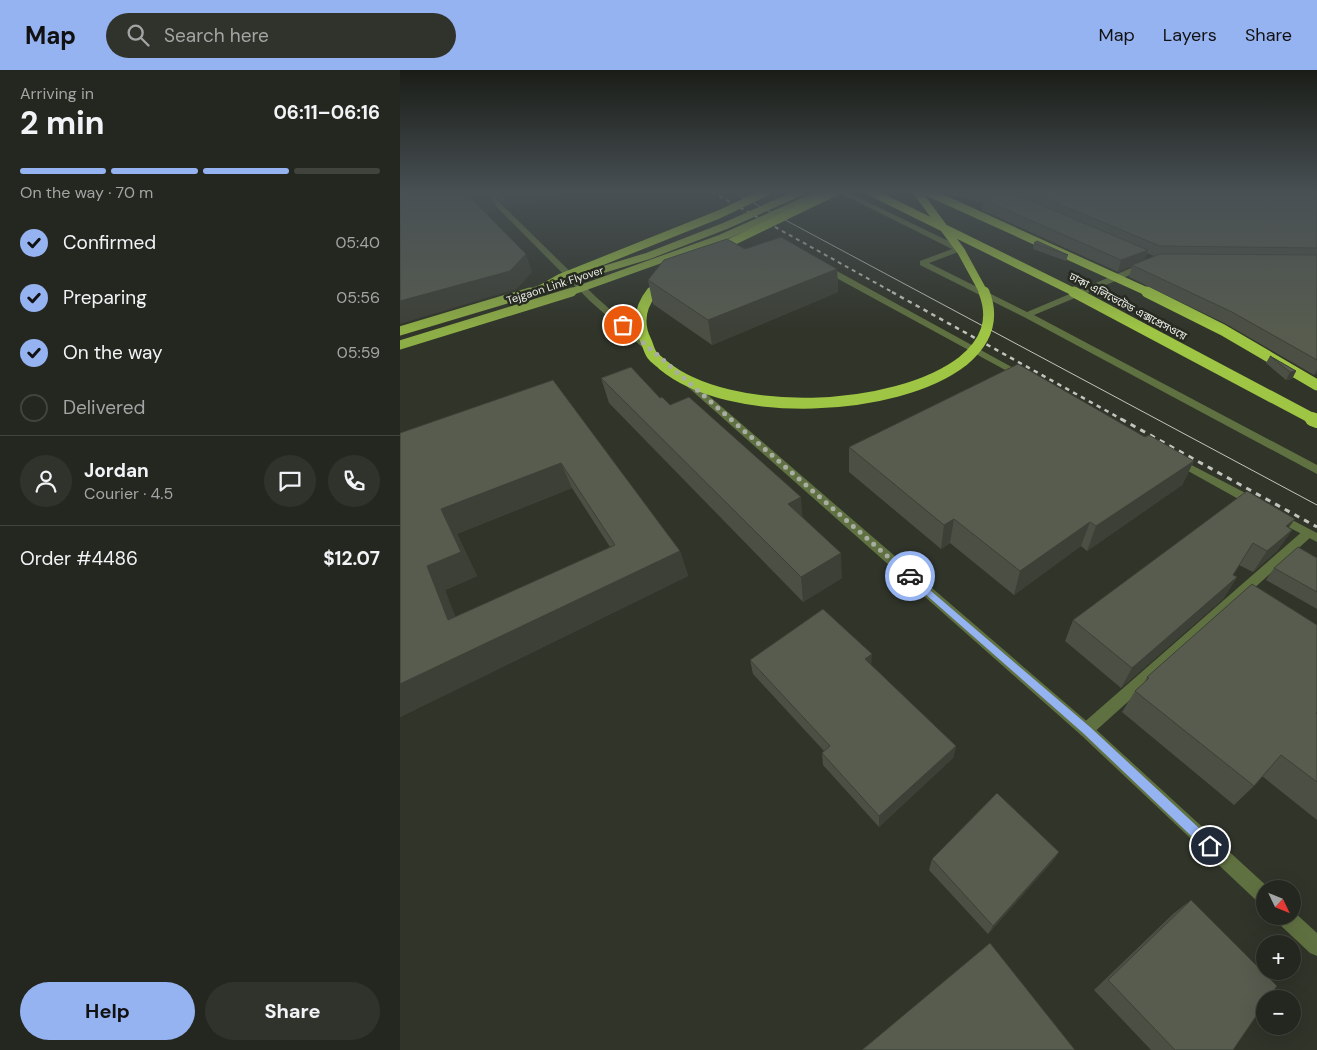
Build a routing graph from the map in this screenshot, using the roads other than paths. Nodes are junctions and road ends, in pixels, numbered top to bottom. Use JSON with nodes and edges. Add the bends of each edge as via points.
{"nodes":[{"id":1,"x":531,"y":238,"type":"edge"},
{"id":2,"x":661,"y":238,"type":"edge"},
{"id":3,"x":695,"y":238,"type":"edge"},
{"id":4,"x":719,"y":238,"type":"edge"},
{"id":5,"x":739,"y":238,"type":"edge"},
{"id":6,"x":935,"y":238,"type":"edge"},
{"id":7,"x":950,"y":238,"type":"edge"},
{"id":8,"x":964,"y":238,"type":"edge"},
{"id":9,"x":1033,"y":238,"type":"edge"},
{"id":10,"x":701,"y":256,"type":"edge"},
{"id":11,"x":1147,"y":257,"type":"edge"},
{"id":12,"x":810,"y":259,"type":"edge"},
{"id":13,"x":673,"y":273,"type":"edge"},
{"id":14,"x":541,"y":289,"type":"junction"},
{"id":15,"x":1027,"y":315,"type":"junction"},
{"id":16,"x":400,"y":331,"type":"edge"},
{"id":17,"x":400,"y":345,"type":"edge"},
{"id":18,"x":1028,"y":379,"type":"edge"},
{"id":19,"x":1317,"y":384,"type":"edge"},
{"id":20,"x":1317,"y":421,"type":"edge"},
{"id":21,"x":1168,"y":456,"type":"edge"},
{"id":22,"x":1317,"y":470,"type":"edge"},
{"id":23,"x":1313,"y":535,"type":"edge"},
{"id":24,"x":1086,"y":730,"type":"junction"},
{"id":25,"x":1256,"y":889,"type":"edge"},
{"id":26,"x":1295,"y":925,"type":"edge"},
{"id":27,"x":1317,"y":946,"type":"edge"}],
"edges":[{"from":1,"to":24,"type":"street","via":[[593,299]]},
{"from":2,"to":14,"type":"highway","bridge":true,"via":[[560,278]]},
{"from":3,"to":14,"type":"main road","name":"Tejgaon Link Flyover","bridge":true,"via":[[648,256]]},
{"from":4,"to":17,"type":"main road","name":"Tejgaon Link Flyover","bridge":true,"via":[[557,297]]},
{"from":5,"to":10,"type":"highway","bridge":true},
{"from":6,"to":15,"type":"street","via":[[958,249],[923,263]]},
{"from":7,"to":13,"type":"highway","bridge":true,"via":[[988,300],[989,328],[981,344],[964,360],[940,375],[909,389],[864,400],[804,404],[773,402],[710,390],[676,375],[654,357],[642,336],[640,324],[647,297]]},
{"from":8,"to":20,"type":"highway","name":"ঢাকা এলিভেটেড এক্সপ্রেসওয়ে","bridge":true,"via":[[1093,301]]},
{"from":9,"to":19,"type":"highway","name":"ঢাকা এলিভেটেড এক্সপ্রেসওয়ে","bridge":true,"via":[[1159,296]]},
{"from":11,"to":15,"type":"street","via":[[1155,261]]},
{"from":12,"to":18,"type":"street"},
{"from":14,"to":16,"type":"main road","name":"Tejgaon Link Flyover","bridge":true},
{"from":15,"to":22,"type":"street"},
{"from":21,"to":23,"type":"street"},
{"from":23,"to":24,"type":"street"},
{"from":24,"to":25,"type":"street"},
{"from":26,"to":27,"type":"street"}]}
